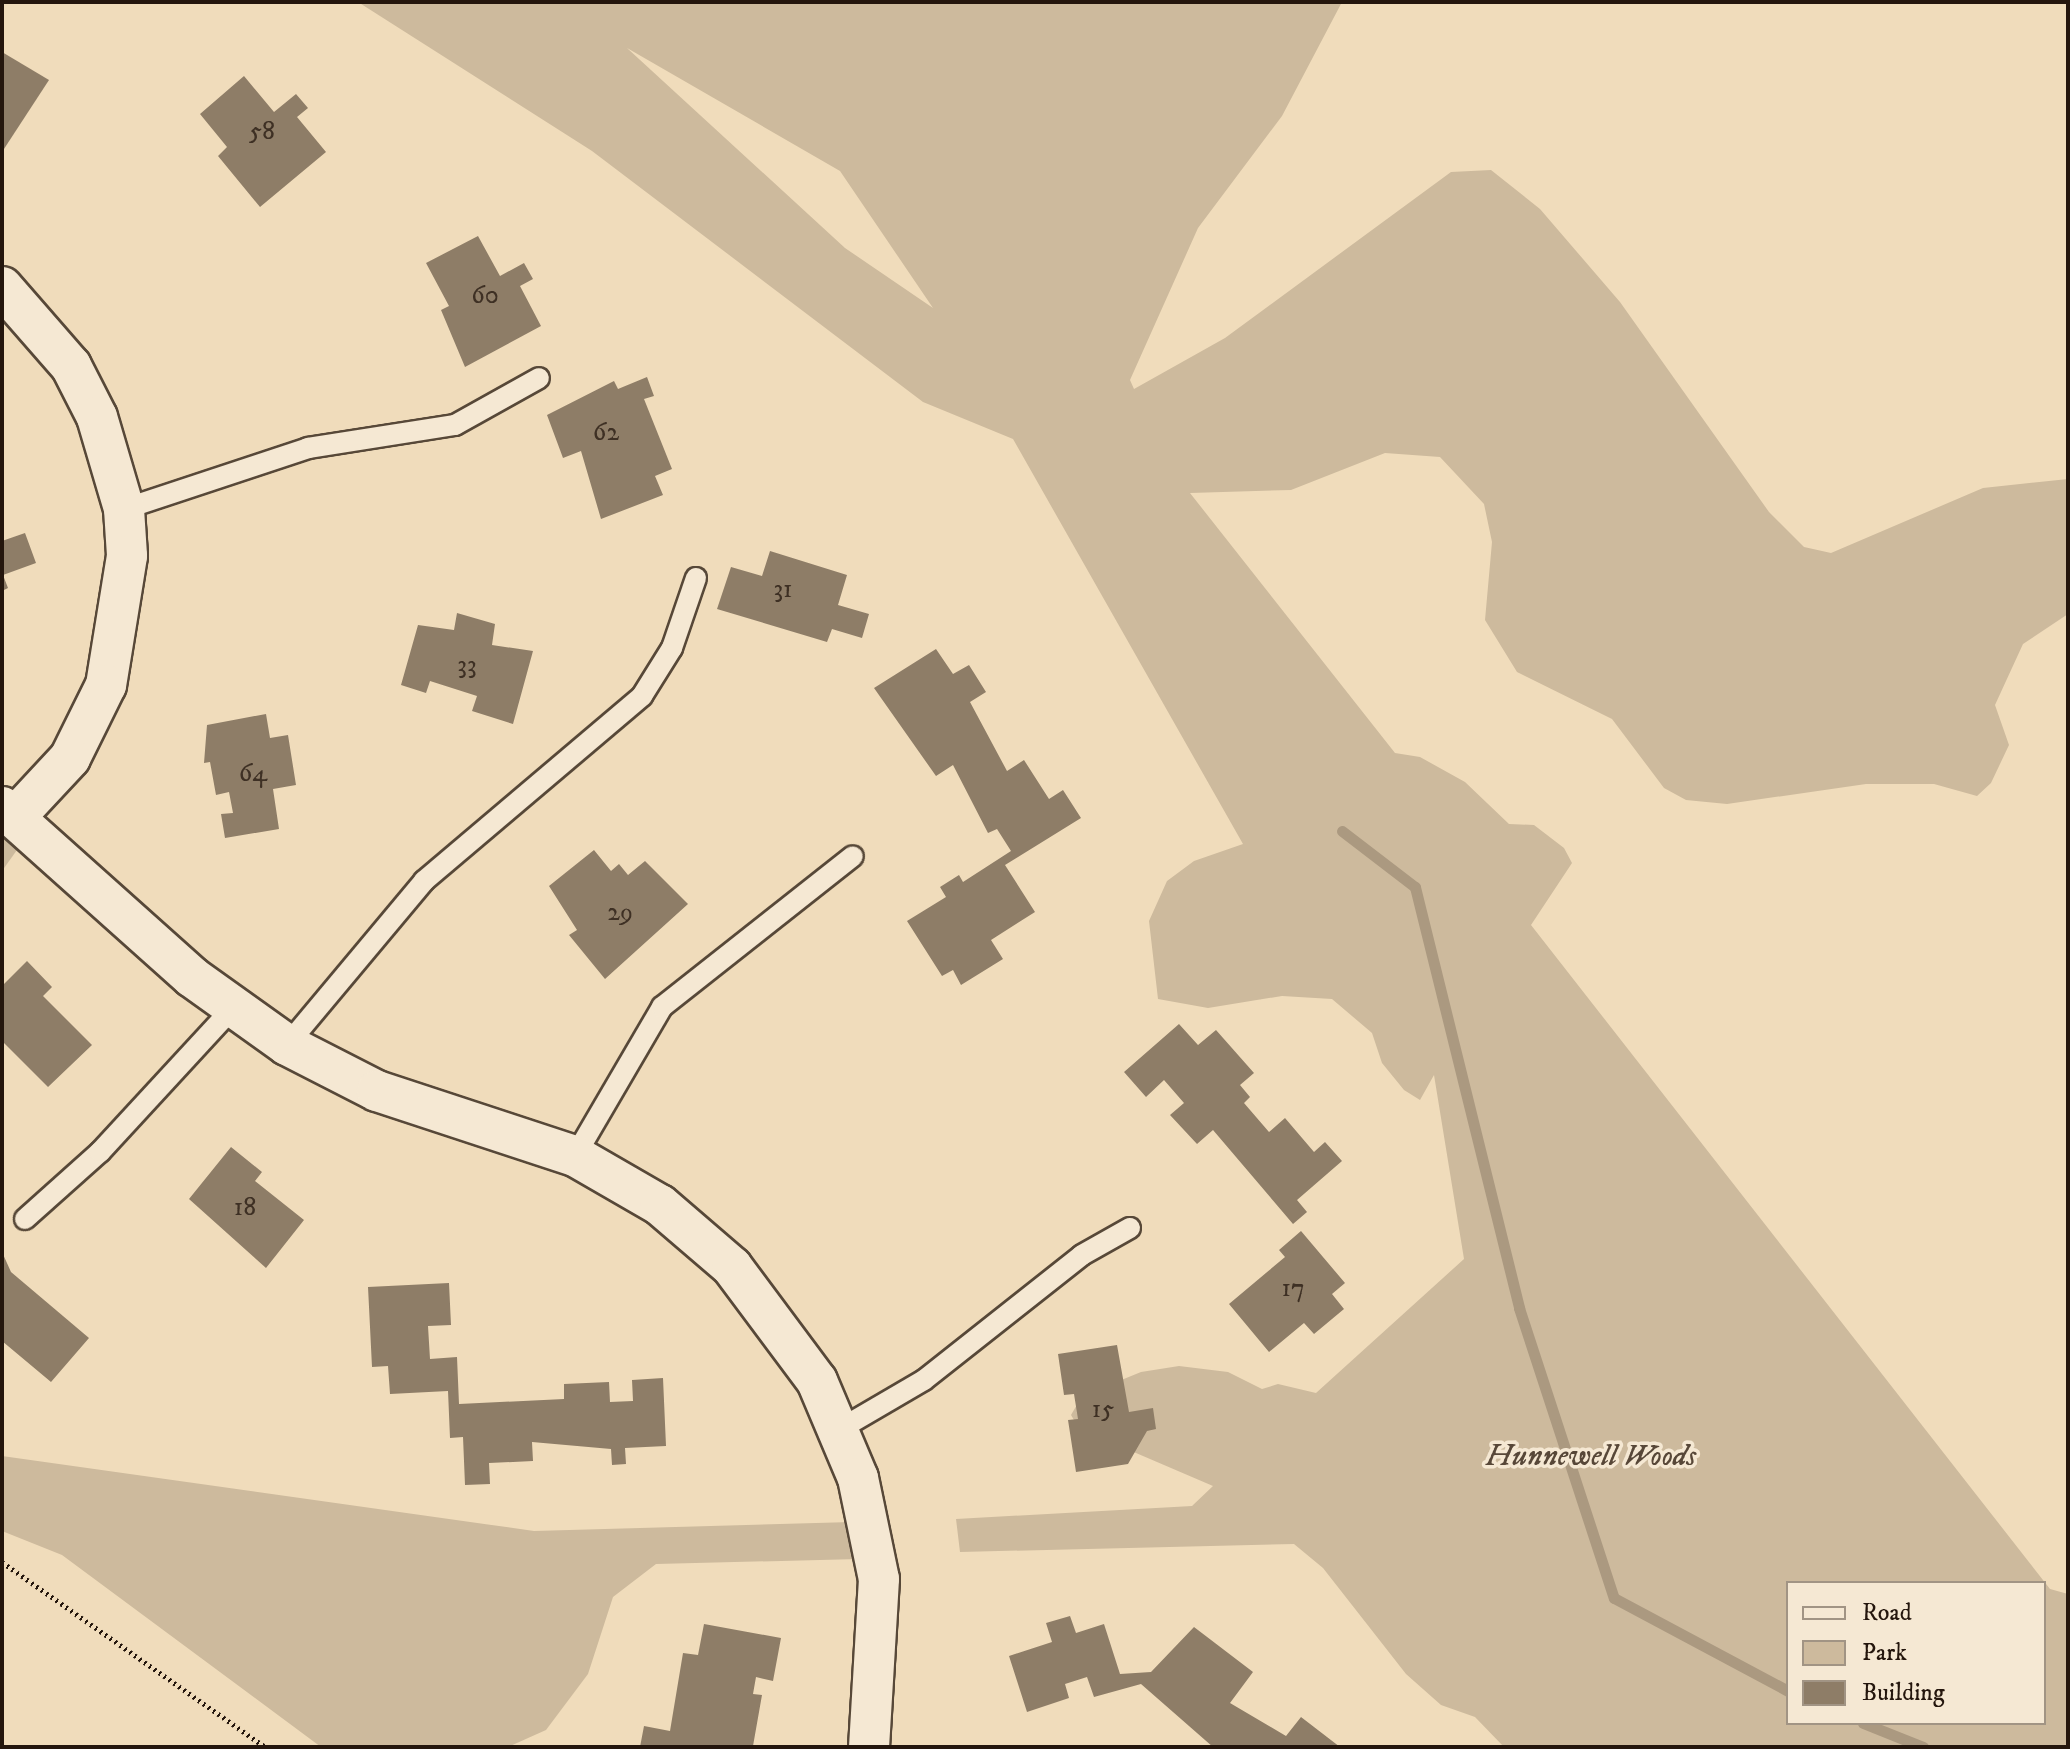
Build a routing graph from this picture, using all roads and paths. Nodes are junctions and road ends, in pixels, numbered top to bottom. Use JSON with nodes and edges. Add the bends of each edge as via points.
{"nodes":[{"id":1,"x":2,"y":287,"type":"edge"},
{"id":2,"x":539,"y":378,"type":"dead end"},
{"id":3,"x":124,"y":509,"type":"junction"},
{"id":4,"x":696,"y":578,"type":"dead end"},
{"id":5,"x":9,"y":811,"type":"edge"},
{"id":6,"x":853,"y":856,"type":"dead end"},
{"id":7,"x":232,"y":1009,"type":"junction"},
{"id":8,"x":287,"y":1045,"type":"junction"},
{"id":9,"x":575,"y":1156,"type":"junction"},
{"id":10,"x":25,"y":1219,"type":"dead end"},
{"id":11,"x":1130,"y":1228,"type":"dead end"},
{"id":12,"x":840,"y":1429,"type":"junction"},
{"id":13,"x":2,"y":1562,"type":"edge"},
{"id":14,"x":265,"y":1747,"type":"edge"},
{"id":15,"x":869,"y":1747,"type":"edge"}],
"edges":[{"from":1,"to":3,"type":"street","via":[[71,366],[97,417]]},
{"from":2,"to":3,"type":"lane","via":[[455,425],[308,448]]},
{"from":3,"to":5,"type":"street","via":[[125,602],[106,685],[70,758]]},
{"from":4,"to":8,"type":"lane","via":[[672,648],[642,696],[424,881]]},
{"from":5,"to":7,"type":"street"},
{"from":6,"to":9,"type":"lane","via":[[662,1007]]},
{"from":7,"to":8,"type":"street"},
{"from":7,"to":10,"type":"lane","via":[[122,1130]]},
{"from":8,"to":9,"type":"street","via":[[377,1091]]},
{"from":9,"to":12,"type":"street","via":[[660,1205],[732,1267],[787,1335]]},
{"from":11,"to":12,"type":"lane","via":[[1082,1255],[924,1380]]},
{"from":12,"to":15,"type":"street","via":[[879,1579]]},
{"from":13,"to":14,"type":"path"}]}
